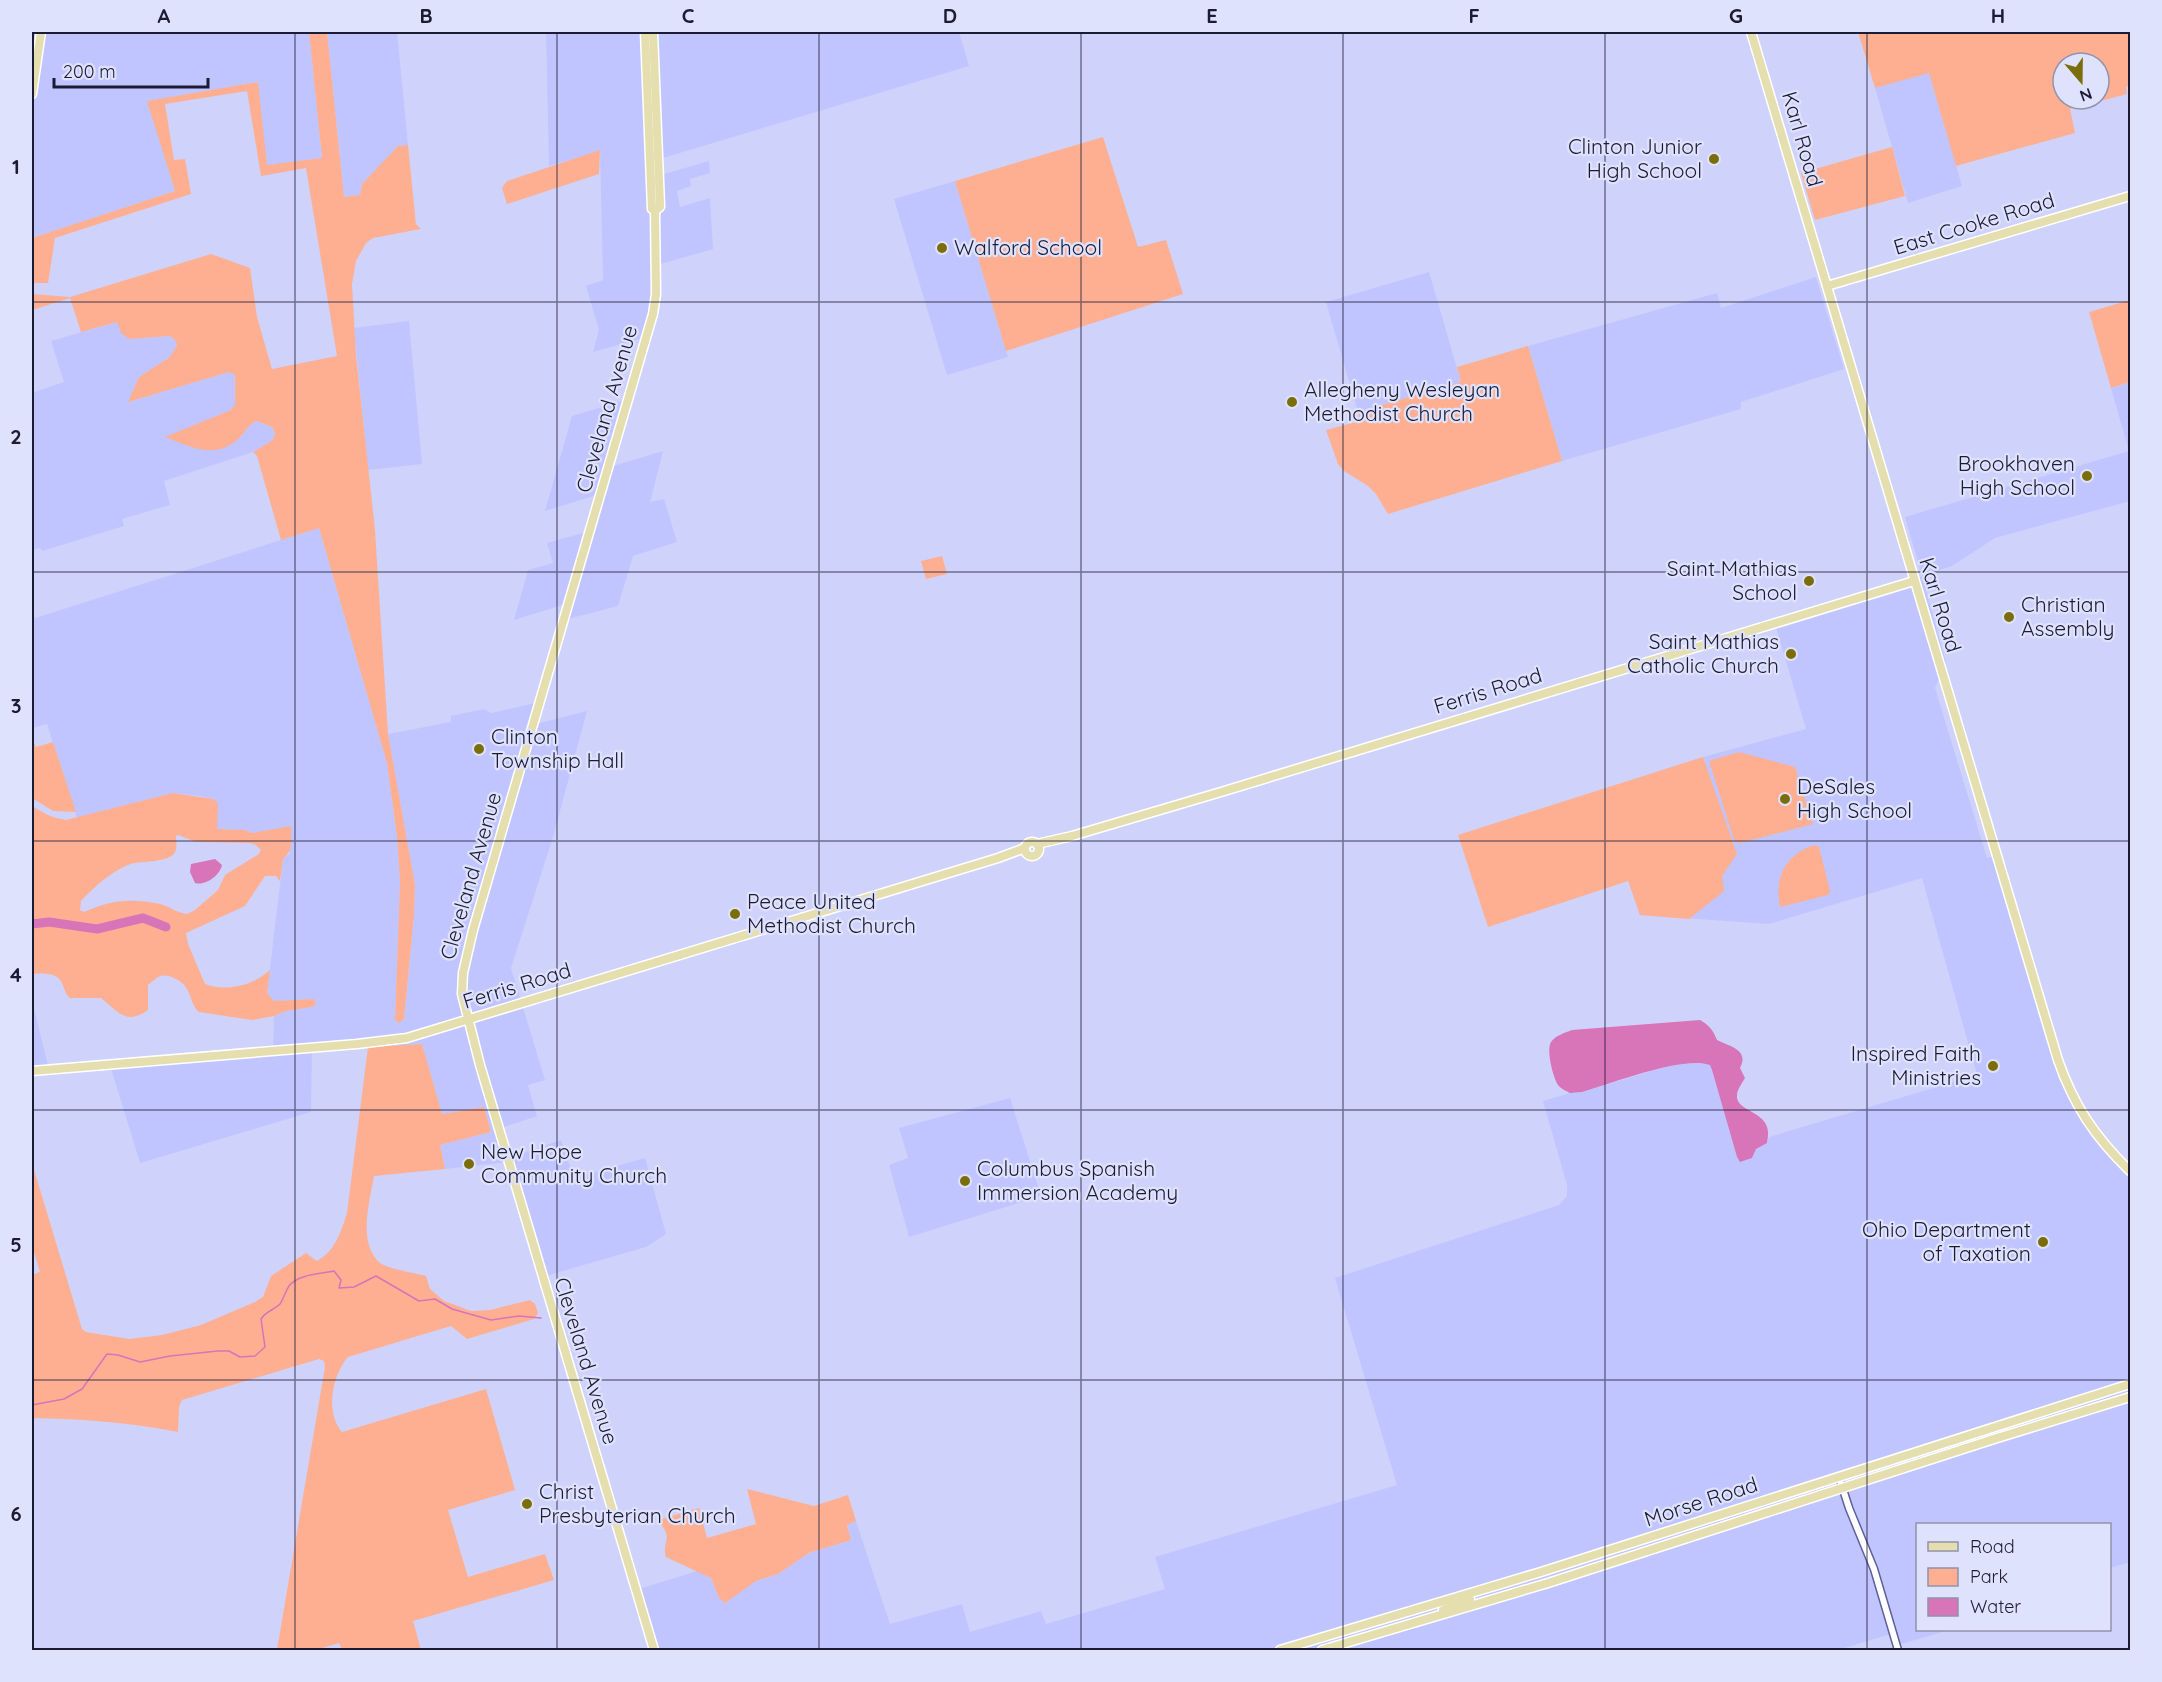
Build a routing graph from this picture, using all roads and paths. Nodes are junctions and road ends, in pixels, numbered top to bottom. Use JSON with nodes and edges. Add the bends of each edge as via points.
{"nodes":[{"id":1,"x":41,"y":32,"type":"edge"},
{"id":2,"x":645,"y":32,"type":"edge"},
{"id":3,"x":1751,"y":32,"type":"edge"},
{"id":4,"x":652,"y":34,"type":"edge"},
{"id":5,"x":32,"y":94,"type":"edge"},
{"id":6,"x":650,"y":168,"type":"junction"},
{"id":7,"x":660,"y":184,"type":"junction"},
{"id":8,"x":2130,"y":196,"type":"edge"},
{"id":9,"x":655,"y":211,"type":"junction"},
{"id":10,"x":1827,"y":286,"type":"junction"},
{"id":11,"x":1914,"y":581,"type":"junction"},
{"id":12,"x":467,"y":1021,"type":"junction"},
{"id":13,"x":32,"y":1071,"type":"edge"},
{"id":14,"x":2130,"y":1171,"type":"edge"},
{"id":15,"x":2130,"y":1384,"type":"edge"},
{"id":16,"x":2130,"y":1397,"type":"edge"},
{"id":17,"x":1839,"y":1477,"type":"junction"},
{"id":18,"x":1842,"y":1487,"type":"junction"},
{"id":19,"x":1488,"y":1588,"type":"junction"},
{"id":20,"x":1436,"y":1617,"type":"junction"},
{"id":21,"x":654,"y":1650,"type":"edge"},
{"id":22,"x":1280,"y":1650,"type":"edge"},
{"id":23,"x":1322,"y":1650,"type":"edge"},
{"id":24,"x":1898,"y":1650,"type":"edge"}],
"edges":[{"from":1,"to":5,"type":"main road"},
{"from":2,"to":6,"type":"main road","name":"Cleveland Avenue"},
{"from":3,"to":10,"type":"main road","name":"Karl Road"},
{"from":4,"to":7,"type":"main road","name":"Cleveland Avenue"},
{"from":6,"to":7,"type":"main road"},
{"from":6,"to":9,"type":"main road","name":"Cleveland Avenue","via":[[651,209]]},
{"from":7,"to":9,"type":"main road","name":"Cleveland Avenue","via":[[660,207]]},
{"from":8,"to":10,"type":"main road","name":"East Cooke Road"},
{"from":9,"to":12,"type":"main road","name":"Cleveland Avenue","via":[[653,314],[469,946],[462,982]]},
{"from":10,"to":11,"type":"main road","name":"Karl Road"},
{"from":11,"to":12,"type":"main road","name":"Ferris Road","via":[[1072,836],[1038,847],[1034,856],[1026,851],[999,858]]},
{"from":11,"to":14,"type":"main road","name":"Karl Road","via":[[2063,1074],[2086,1119]]},
{"from":12,"to":13,"type":"main road","name":"Ferris Road","via":[[378,1042]]},
{"from":12,"to":21,"type":"main road","name":"Cleveland Avenue"},
{"from":15,"to":17,"type":"main road","name":"Morse Road"},
{"from":16,"to":18,"type":"main road","name":"Morse Road"},
{"from":17,"to":18,"type":"street"},
{"from":17,"to":19,"type":"main road","name":"Morse Road"},
{"from":18,"to":20,"type":"main road","name":"Morse Road"},
{"from":18,"to":24,"type":"street","via":[[1874,1569]]},
{"from":19,"to":20,"type":"main road"},
{"from":19,"to":22,"type":"main road","name":"Morse Road"},
{"from":20,"to":23,"type":"main road","name":"Morse Road"}]}
